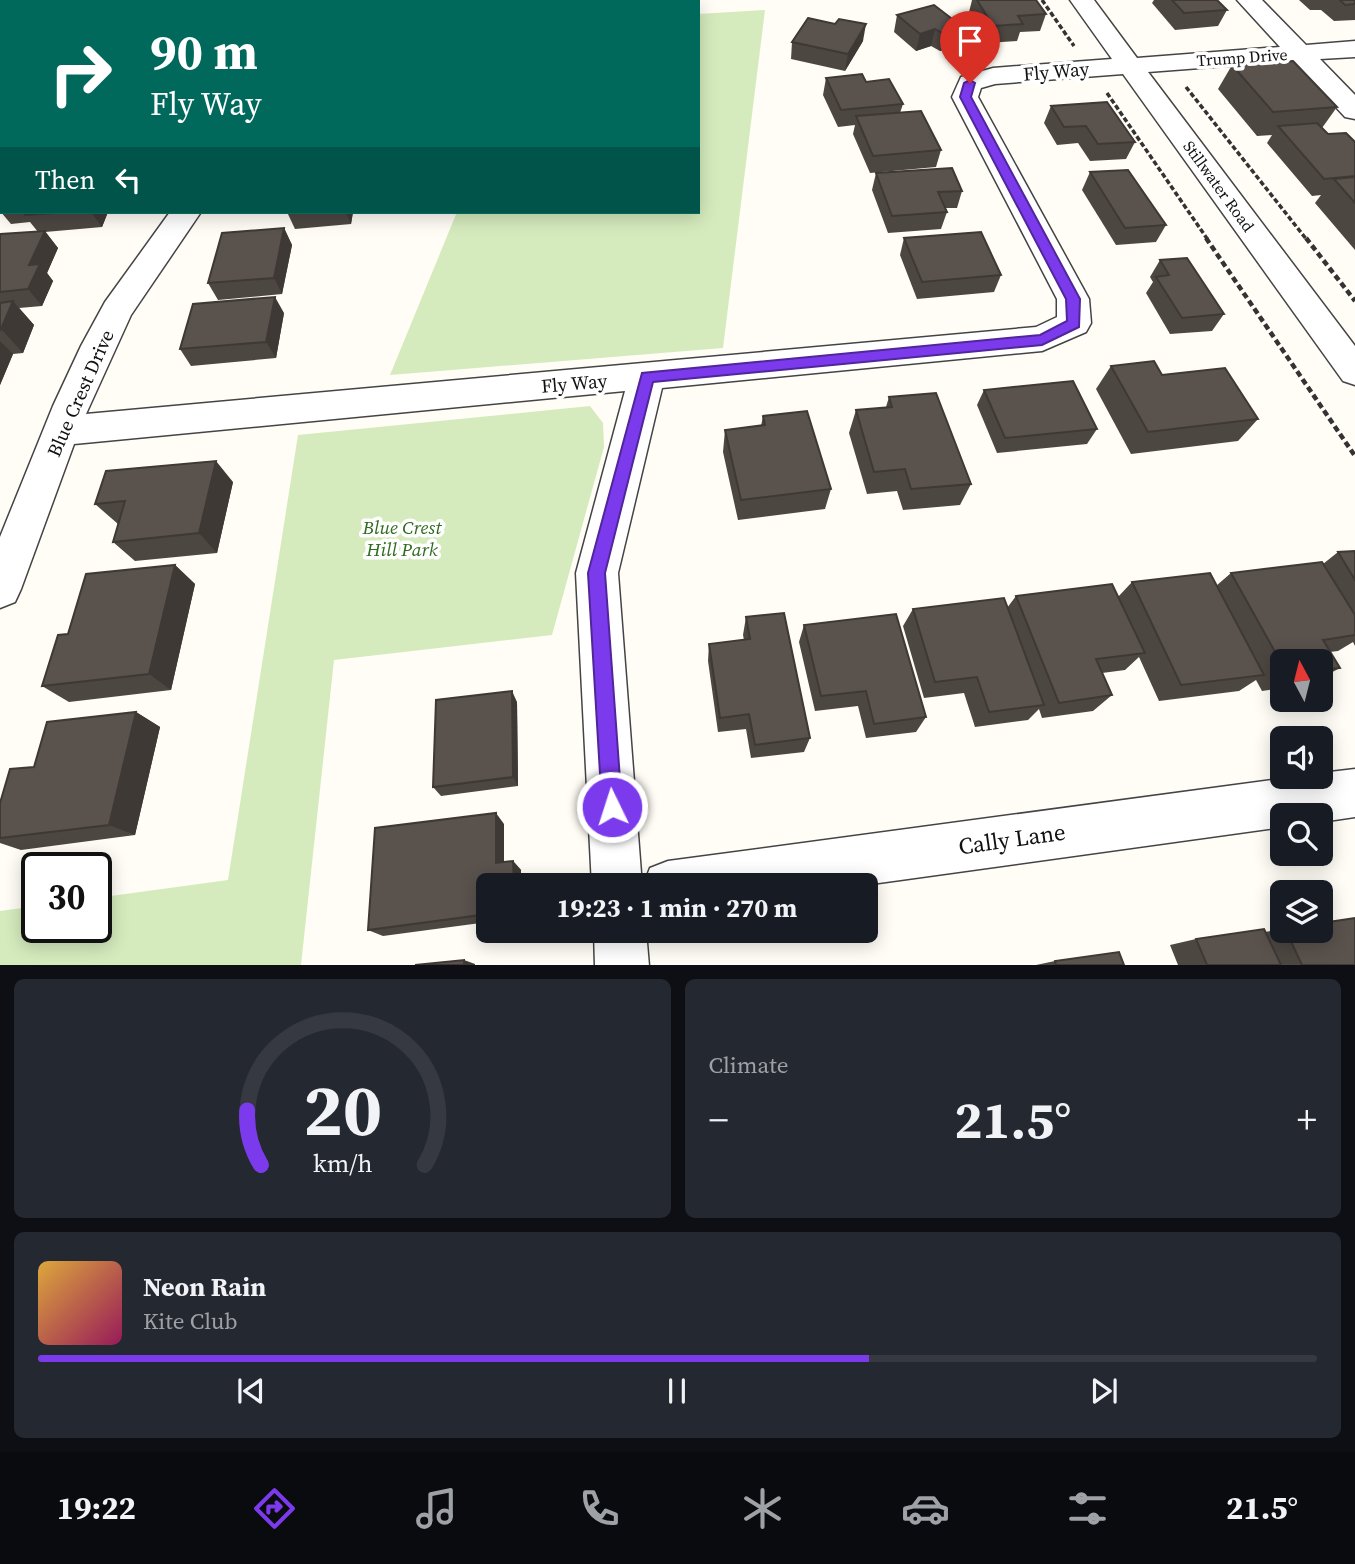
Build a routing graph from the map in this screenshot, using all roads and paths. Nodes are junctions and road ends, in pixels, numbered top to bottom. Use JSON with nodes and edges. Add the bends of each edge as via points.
{"nodes":[{"id":1,"x":1042,"y":0,"type":"edge"},
{"id":2,"x":1082,"y":0,"type":"edge"},
{"id":3,"x":1250,"y":0,"type":"edge"},
{"id":4,"x":1355,"y":49,"type":"edge"},
{"id":5,"x":1299,"y":53,"type":"junction"},
{"id":6,"x":1166,"y":62,"type":"junction"},
{"id":7,"x":1130,"y":65,"type":"junction"},
{"id":8,"x":1089,"y":68,"type":"junction"},
{"id":9,"x":1355,"y":111,"type":"edge"},
{"id":10,"x":185,"y":214,"type":"edge"},
{"id":11,"x":1355,"y":301,"type":"edge"},
{"id":12,"x":1355,"y":372,"type":"edge"},
{"id":13,"x":647,"y":377,"type":"junction"},
{"id":14,"x":61,"y":430,"type":"junction"},
{"id":15,"x":1355,"y":456,"type":"edge"},
{"id":16,"x":0,"y":589,"type":"edge"},
{"id":17,"x":1355,"y":793,"type":"edge"},
{"id":18,"x":616,"y":873,"type":"edge"},
{"id":19,"x":764,"y":873,"type":"edge"},
{"id":20,"x":621,"y":943,"type":"edge"},
{"id":21,"x":622,"y":965,"type":"edge"}],
"edges":[{"from":1,"to":8,"type":"path"},
{"from":2,"to":7,"type":"street","name":"Stillwater Road"},
{"from":3,"to":5,"type":"street"},
{"from":4,"to":5,"type":"street","name":"Trump Drive"},
{"from":5,"to":6,"type":"street","name":"Trump Drive"},
{"from":5,"to":9,"type":"street"},
{"from":6,"to":7,"type":"street","name":"Trump Drive"},
{"from":6,"to":11,"type":"path"},
{"from":7,"to":8,"type":"street","name":"Fly Way"},
{"from":7,"to":12,"type":"street","name":"Stillwater Road"},
{"from":8,"to":13,"type":"street","name":"Fly Way","via":[[993,76],[970,83],[965,97],[1073,299],[1074,323],[1042,340]]},
{"from":8,"to":15,"type":"path"},
{"from":10,"to":14,"type":"street","name":"Blue Crest Drive","via":[[128,292]]},
{"from":13,"to":14,"type":"street","name":"Fly Way"},
{"from":13,"to":18,"type":"street","via":[[597,573]]},
{"from":14,"to":16,"type":"street","name":"Blue Crest Drive"},
{"from":17,"to":19,"type":"street","name":"Cally Lane"},
{"from":20,"to":21,"type":"street"}]}
